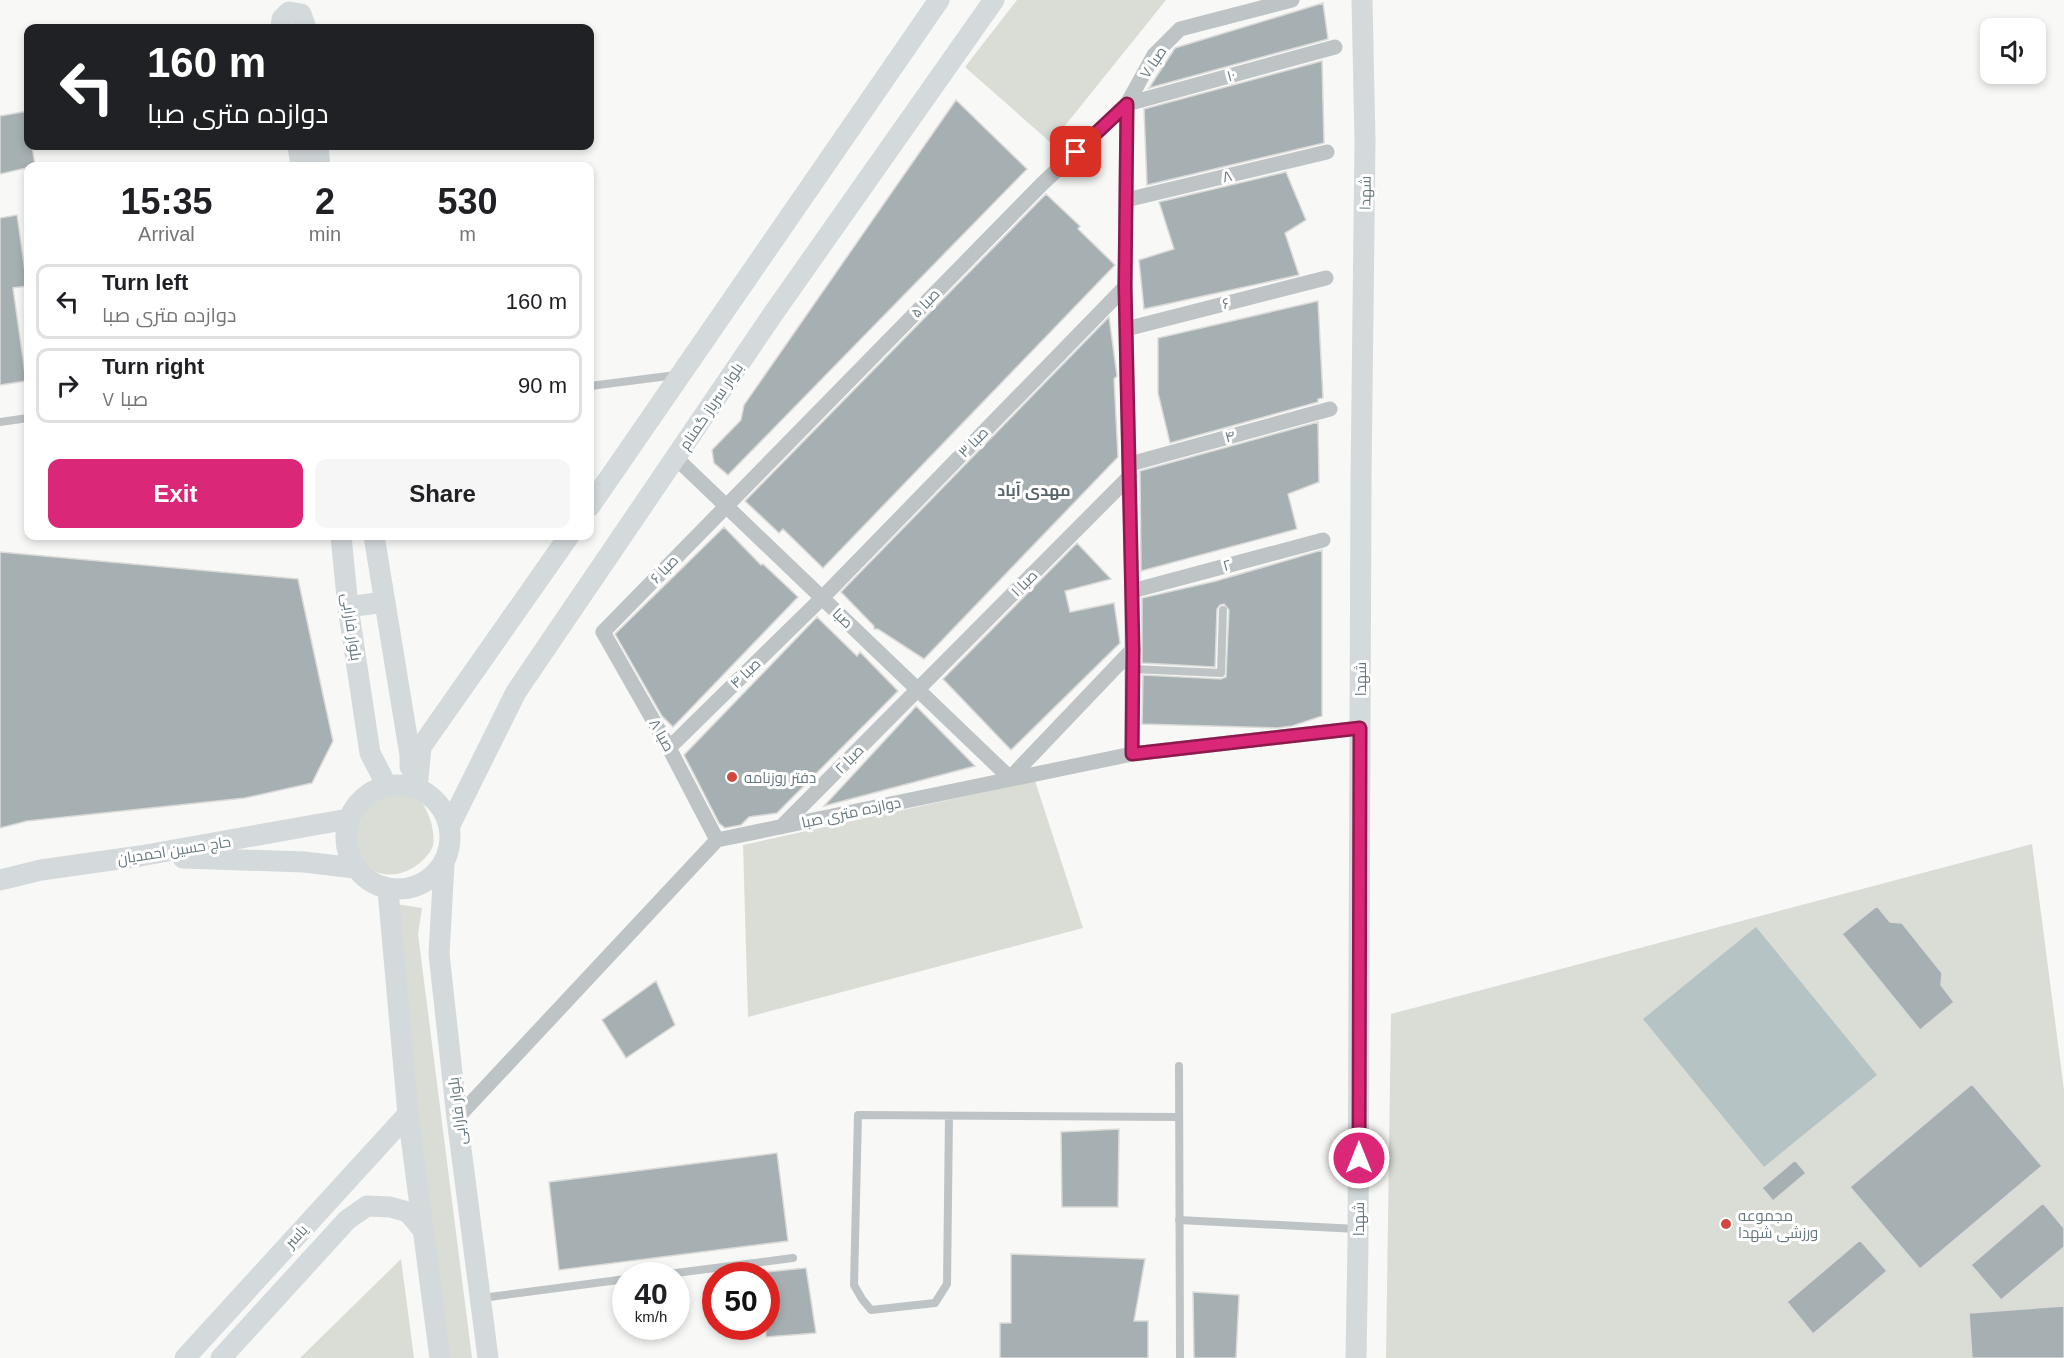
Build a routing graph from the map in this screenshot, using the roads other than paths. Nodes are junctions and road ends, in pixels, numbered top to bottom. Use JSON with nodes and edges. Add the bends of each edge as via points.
{"nodes":[{"id":1,"x":939,"y":0,"type":"edge"},
{"id":2,"x":994,"y":0,"type":"edge"},
{"id":3,"x":1292,"y":0,"type":"edge"},
{"id":4,"x":1362,"y":0,"type":"edge"},
{"id":5,"x":282,"y":24,"type":"edge"},
{"id":6,"x":305,"y":24,"type":"edge"},
{"id":7,"x":1335,"y":47,"type":"dead end"},
{"id":8,"x":1127,"y":104,"type":"junction"},
{"id":9,"x":1327,"y":152,"type":"dead end"},
{"id":10,"x":1126,"y":200,"type":"junction"},
{"id":11,"x":1326,"y":278,"type":"dead end"},
{"id":12,"x":1125,"y":286,"type":"junction"},
{"id":13,"x":1126,"y":329,"type":"junction"},
{"id":14,"x":681,"y":374,"type":"junction"},
{"id":15,"x":594,"y":385,"type":"edge"},
{"id":16,"x":1330,"y":409,"type":"dead end"},
{"id":17,"x":24,"y":419,"type":"edge"},
{"id":18,"x":0,"y":422,"type":"edge"},
{"id":19,"x":676,"y":458,"type":"junction"},
{"id":20,"x":1130,"y":470,"type":"junction"},
{"id":21,"x":594,"y":500,"type":"edge"},
{"id":22,"x":726,"y":506,"type":"junction"},
{"id":23,"x":341,"y":540,"type":"edge"},
{"id":24,"x":375,"y":540,"type":"edge"},
{"id":25,"x":566,"y":540,"type":"edge"},
{"id":26,"x":1323,"y":540,"type":"dead end"},
{"id":27,"x":1132,"y":591,"type":"junction"},
{"id":28,"x":822,"y":598,"type":"junction"},
{"id":29,"x":384,"y":602,"type":"junction"},
{"id":30,"x":348,"y":608,"type":"junction"},
{"id":31,"x":1222,"y":610,"type":"dead end"},
{"id":32,"x":603,"y":632,"type":"joint"},
{"id":33,"x":1133,"y":650,"type":"junction"},
{"id":34,"x":1132,"y":669,"type":"junction"},
{"id":35,"x":918,"y":690,"type":"junction"},
{"id":36,"x":1360,"y":728,"type":"junction"},
{"id":37,"x":669,"y":748,"type":"junction"},
{"id":38,"x":1132,"y":754,"type":"junction"},
{"id":39,"x":1010,"y":778,"type":"junction"},
{"id":40,"x":387,"y":786,"type":"junction"},
{"id":41,"x":414,"y":787,"type":"junction"},
{"id":42,"x":348,"y":819,"type":"junction"},
{"id":43,"x":450,"y":825,"type":"junction"},
{"id":44,"x":781,"y":827,"type":"junction"},
{"id":45,"x":717,"y":840,"type":"junction"},
{"id":46,"x":140,"y":856,"type":"junction"},
{"id":47,"x":444,"y":864,"type":"junction"},
{"id":48,"x":355,"y":868,"type":"junction"},
{"id":49,"x":0,"y":880,"type":"edge"},
{"id":50,"x":388,"y":890,"type":"junction"},
{"id":51,"x":1179,"y":1066,"type":"dead end"},
{"id":52,"x":408,"y":1114,"type":"junction"},
{"id":53,"x":949,"y":1116,"type":"junction"},
{"id":54,"x":1179,"y":1117,"type":"junction"},
{"id":55,"x":457,"y":1118,"type":"junction"},
{"id":56,"x":1179,"y":1220,"type":"junction"},
{"id":57,"x":1358,"y":1229,"type":"junction"},
{"id":58,"x":423,"y":1230,"type":"junction"},
{"id":59,"x":793,"y":1258,"type":"dead end"},
{"id":60,"x":690,"y":1271,"type":"edge"},
{"id":61,"x":612,"y":1281,"type":"edge"},
{"id":62,"x":480,"y":1298,"type":"junction"},
{"id":63,"x":185,"y":1358,"type":"edge"},
{"id":64,"x":221,"y":1358,"type":"edge"},
{"id":65,"x":440,"y":1358,"type":"edge"},
{"id":66,"x":489,"y":1358,"type":"edge"},
{"id":67,"x":1180,"y":1358,"type":"edge"},
{"id":68,"x":1356,"y":1358,"type":"edge"}],
"edges":[{"from":1,"to":14,"type":"main road"},
{"from":2,"to":19,"type":"main road","name":"بلوار سرباز گمنام"},
{"from":3,"to":8,"type":"street","name":"صبا ۷","via":[[1180,29],[1154,55]]},
{"from":4,"to":36,"type":"main road","name":"شهدا","via":[[1365,141]]},
{"from":5,"to":6,"type":"main road","via":[[289,12],[301,14]]},
{"from":7,"to":8,"type":"street","name":"۱۰"},
{"from":8,"to":10,"type":"street","name":"صبا ۷"},
{"from":8,"to":22,"type":"street","name":"صبا ۵","via":[[1042,184]]},
{"from":9,"to":10,"type":"street","name":"۸"},
{"from":10,"to":12,"type":"street","name":"صبا ۷"},
{"from":11,"to":13,"type":"street","name":"۶"},
{"from":12,"to":13,"type":"street","name":"صبا ۷"},
{"from":12,"to":28,"type":"street","name":"صبا ۳"},
{"from":13,"to":20,"type":"street","name":"صبا ۷"},
{"from":14,"to":15,"type":"lane"},
{"from":14,"to":21,"type":"main road"},
{"from":16,"to":20,"type":"street","name":"۴"},
{"from":17,"to":18,"type":"lane"},
{"from":19,"to":22,"type":"street","name":"صبا"},
{"from":19,"to":43,"type":"main road","name":"بلوار سرباز گمنام","via":[[516,692]]},
{"from":20,"to":27,"type":"street","name":"صبا ۷"},
{"from":20,"to":35,"type":"street","name":"صبا ۱"},
{"from":22,"to":28,"type":"street","name":"صبا"},
{"from":22,"to":32,"type":"street","name":"صبا ۶"},
{"from":23,"to":30,"type":"main road","name":"بلوار فارابی"},
{"from":24,"to":29,"type":"main road"},
{"from":25,"to":41,"type":"main road","via":[[421,747]]},
{"from":26,"to":27,"type":"street","name":"۲"},
{"from":27,"to":33,"type":"street","name":"صبا ۷"},
{"from":28,"to":35,"type":"street","name":"صبا"},
{"from":28,"to":37,"type":"street","name":"صبا ۴"},
{"from":29,"to":30,"type":"main road"},
{"from":29,"to":41,"type":"main road"},
{"from":30,"to":40,"type":"main road","name":"بلوار فارابی","via":[[369,753]]},
{"from":31,"to":34,"type":"lane","via":[[1221,673]]},
{"from":32,"to":37,"type":"street","name":"صبا ۸"},
{"from":33,"to":34,"type":"street","name":"صبا ۷"},
{"from":33,"to":39,"type":"street"},
{"from":34,"to":38,"type":"street","name":"صبا ۷"},
{"from":35,"to":39,"type":"street","name":"صبا"},
{"from":35,"to":44,"type":"street","name":"صبا ۲"},
{"from":36,"to":38,"type":"street","name":"دوازده متری صبا"},
{"from":36,"to":57,"type":"main road","name":"شهدا"},
{"from":37,"to":45,"type":"street","name":"صبا ۸"},
{"from":38,"to":39,"type":"street","name":"دوازده متری صبا"},
{"from":39,"to":44,"type":"street","name":"دوازده متری صبا"},
{"from":40,"to":41,"type":"main road"},
{"from":40,"to":42,"type":"main road","via":[[363,798]]},
{"from":41,"to":43,"type":"main road","via":[[438,802]]},
{"from":42,"to":46,"type":"main road","name":"حاج حسین احمدیان"},
{"from":42,"to":48,"type":"main road","via":[[346,845]]},
{"from":43,"to":47,"type":"main road","via":[[450,845]]},
{"from":44,"to":45,"type":"street","name":"دوازده متری صبا"},
{"from":45,"to":55,"type":"street"},
{"from":46,"to":48,"type":"main road","via":[[304,862]]},
{"from":46,"to":49,"type":"main road","name":"حاج حسین احمدیان"},
{"from":47,"to":50,"type":"main road","via":[[417,887]]},
{"from":47,"to":55,"type":"main road","name":"بلوار فارابی","via":[[439,954]]},
{"from":48,"to":50,"type":"main road","via":[[369,882]]},
{"from":50,"to":52,"type":"main road"},
{"from":51,"to":54,"type":"lane"},
{"from":52,"to":58,"type":"main road"},
{"from":52,"to":63,"type":"main road","name":"یاسر"},
{"from":53,"to":53,"type":"lane","via":[[858,1115],[854,1285],[871,1310],[935,1302],[947,1284]]},
{"from":53,"to":54,"type":"lane"},
{"from":54,"to":56,"type":"lane"},
{"from":55,"to":62,"type":"main road","name":"بلوار فارابی"},
{"from":56,"to":57,"type":"lane"},
{"from":56,"to":67,"type":"lane"},
{"from":57,"to":68,"type":"main road","name":"شهدا"},
{"from":58,"to":64,"type":"main road","name":"یاسر","via":[[408,1212],[367,1206],[347,1220]]},
{"from":58,"to":65,"type":"main road"},
{"from":59,"to":60,"type":"lane"},
{"from":61,"to":62,"type":"lane"},
{"from":62,"to":66,"type":"main road","name":"بلوار فارابی"}]}
